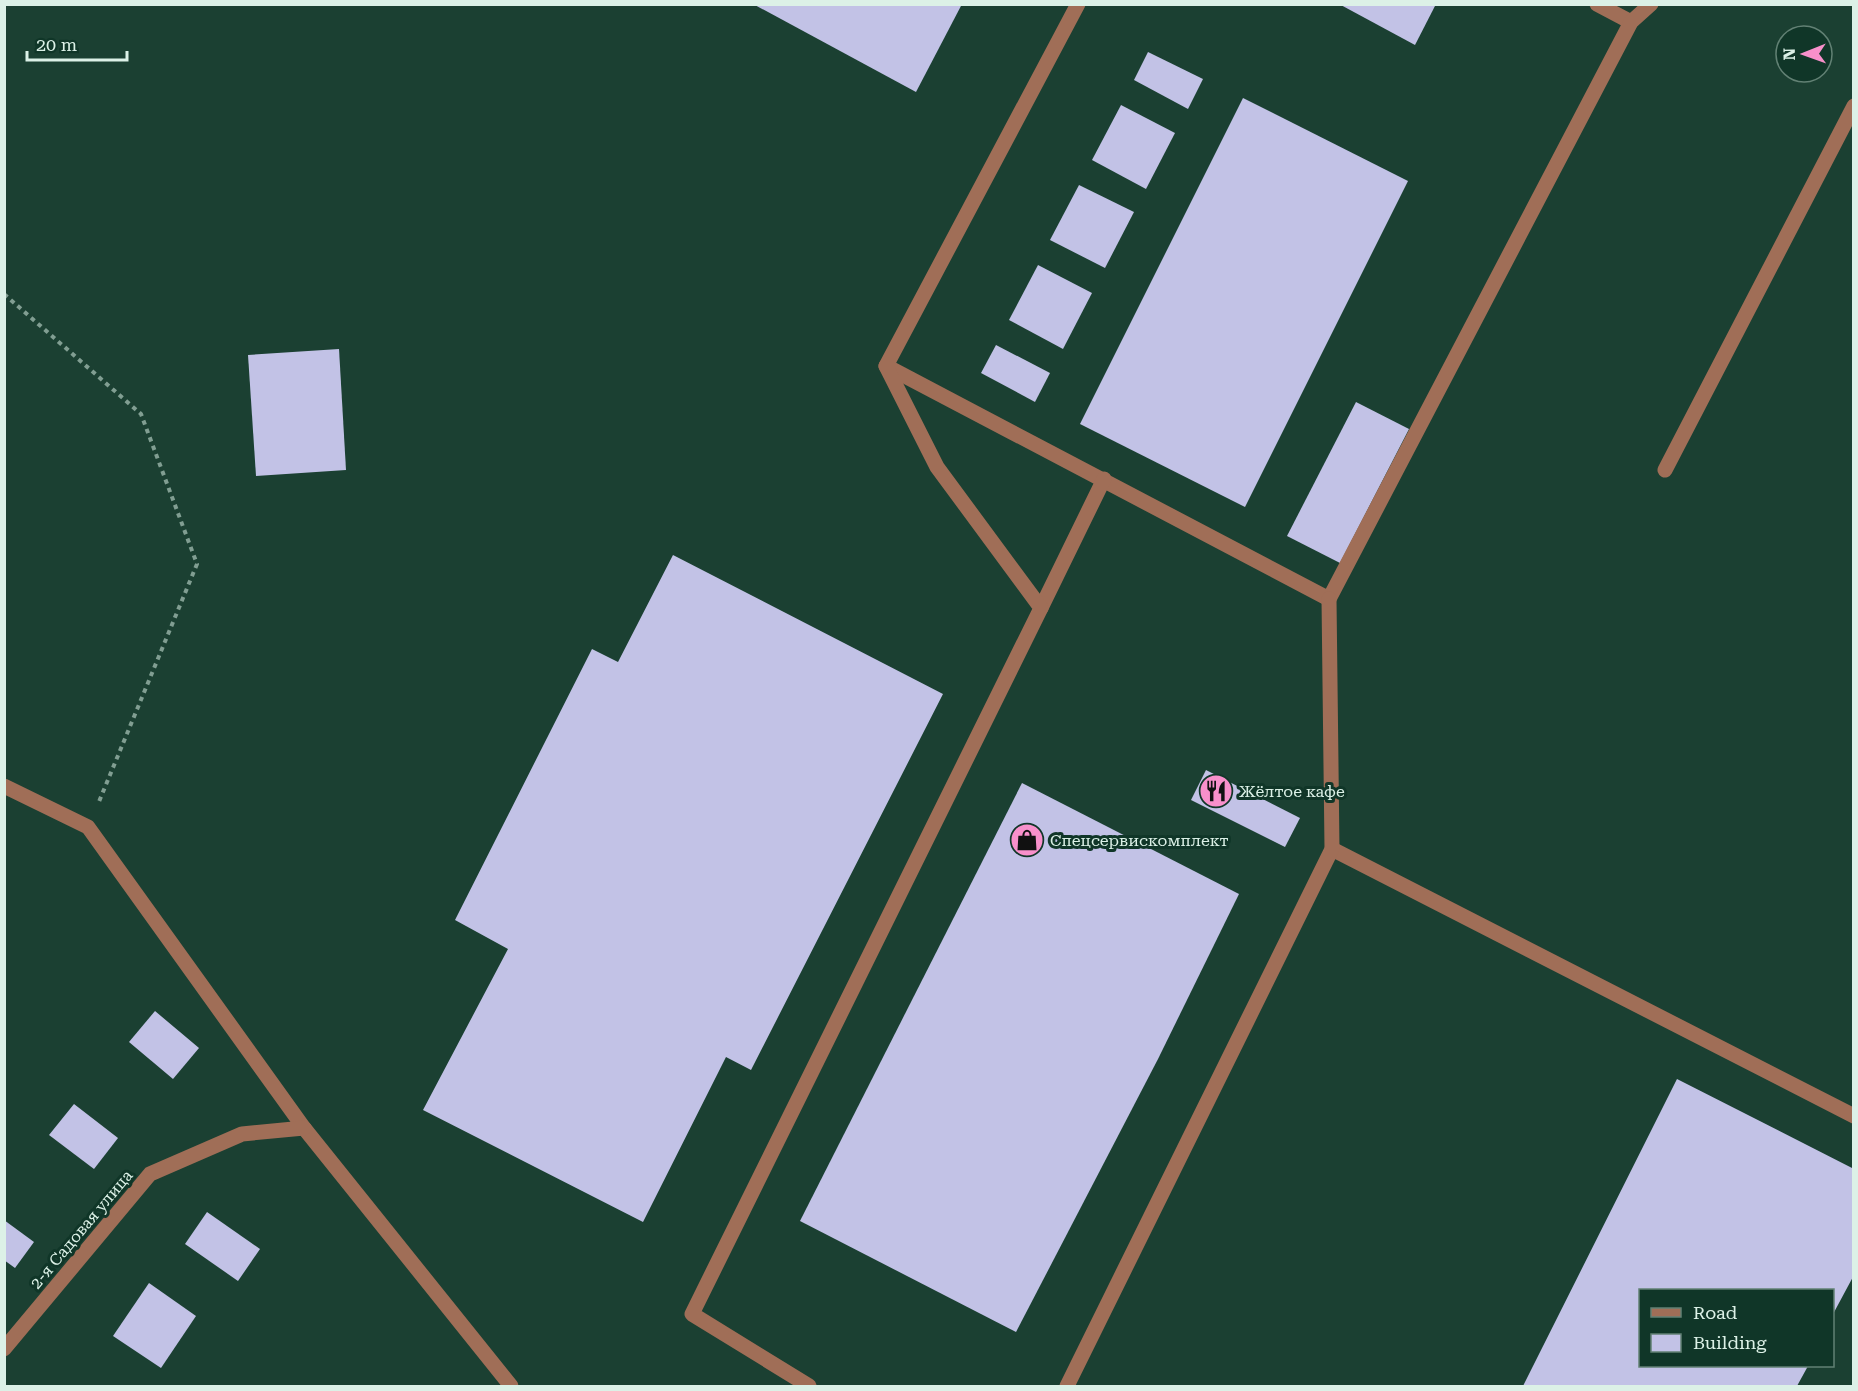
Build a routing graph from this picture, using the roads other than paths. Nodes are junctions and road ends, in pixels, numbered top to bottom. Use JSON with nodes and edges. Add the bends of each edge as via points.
{"nodes":[{"id":1,"x":1078,"y":4,"type":"edge"},
{"id":2,"x":1597,"y":4,"type":"edge"},
{"id":3,"x":1651,"y":4,"type":"edge"},
{"id":4,"x":1630,"y":22,"type":"junction"},
{"id":5,"x":1854,"y":106,"type":"edge"},
{"id":6,"x":886,"y":366,"type":"junction"},
{"id":7,"x":1665,"y":470,"type":"dead end"},
{"id":8,"x":1104,"y":479,"type":"junction"},
{"id":9,"x":1329,"y":599,"type":"junction"},
{"id":10,"x":1041,"y":608,"type":"junction"},
{"id":11,"x":4,"y":786,"type":"edge"},
{"id":12,"x":1332,"y":849,"type":"junction"},
{"id":13,"x":1854,"y":1116,"type":"edge"},
{"id":14,"x":304,"y":1128,"type":"junction"},
{"id":15,"x":4,"y":1349,"type":"edge"},
{"id":16,"x":511,"y":1386,"type":"edge"},
{"id":17,"x":809,"y":1386,"type":"edge"},
{"id":18,"x":1067,"y":1386,"type":"edge"}],
"edges":[{"from":1,"to":6,"type":"street"},
{"from":2,"to":4,"type":"street"},
{"from":3,"to":4,"type":"street"},
{"from":4,"to":9,"type":"street"},
{"from":5,"to":7,"type":"street"},
{"from":6,"to":8,"type":"street"},
{"from":6,"to":10,"type":"street","via":[[937,467]]},
{"from":8,"to":9,"type":"street"},
{"from":8,"to":10,"type":"street"},
{"from":9,"to":12,"type":"street"},
{"from":10,"to":17,"type":"street","via":[[692,1314]]},
{"from":11,"to":14,"type":"street","via":[[88,827]]},
{"from":12,"to":13,"type":"street"},
{"from":12,"to":18,"type":"street"},
{"from":14,"to":15,"type":"street","name":"2-я Садовая улица","via":[[242,1134],[150,1174]]},
{"from":14,"to":16,"type":"street"}]}
